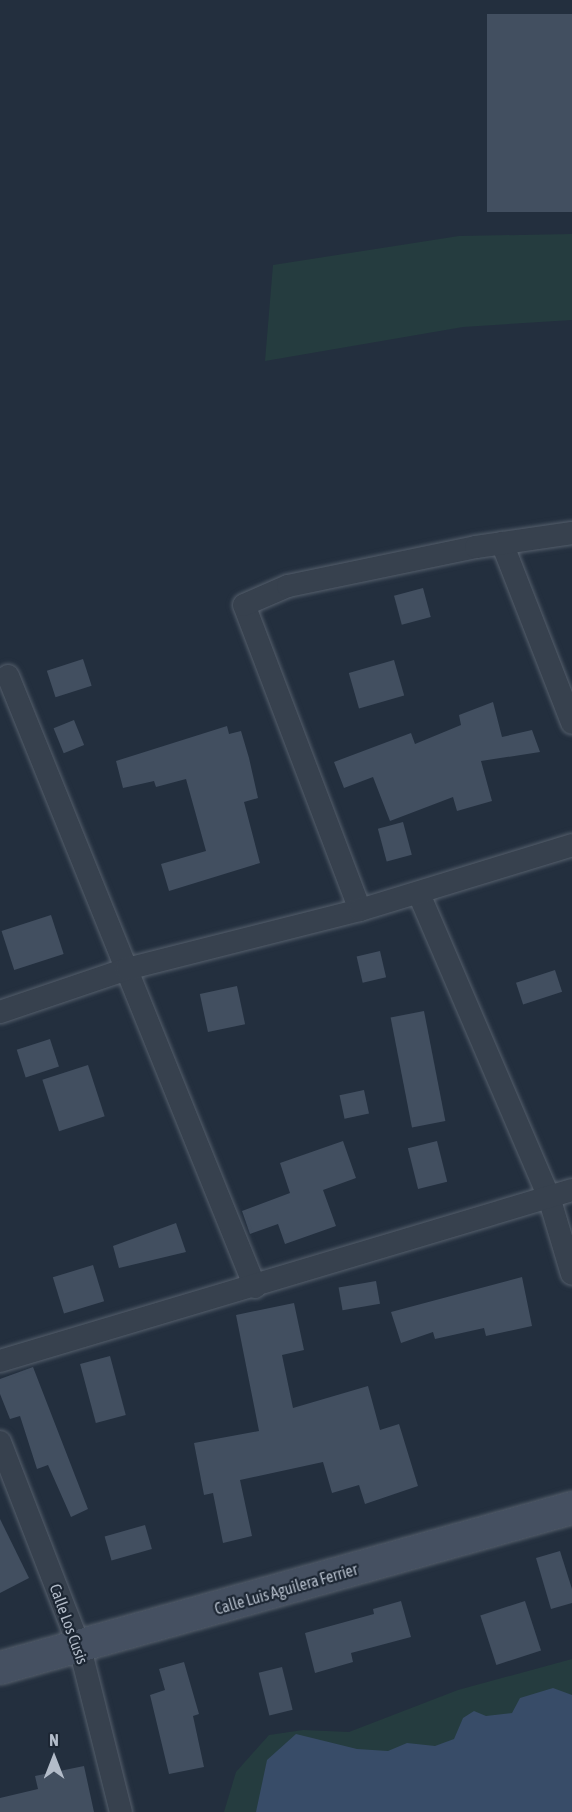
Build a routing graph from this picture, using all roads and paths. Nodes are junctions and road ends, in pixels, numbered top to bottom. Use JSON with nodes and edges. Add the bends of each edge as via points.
{"nodes":[{"id":1,"x":572,"y":533,"type":"edge"},
{"id":2,"x":502,"y":543,"type":"junction"},
{"id":3,"x":8,"y":676,"type":"dead end"},
{"id":4,"x":572,"y":723,"type":"edge"},
{"id":5,"x":572,"y":845,"type":"edge"},
{"id":6,"x":419,"y":894,"type":"junction"},
{"id":7,"x":360,"y":910,"type":"junction"},
{"id":8,"x":127,"y":969,"type":"junction"},
{"id":9,"x":0,"y":1012,"type":"edge"},
{"id":10,"x":572,"y":1190,"type":"edge"},
{"id":11,"x":549,"y":1197,"type":"junction"},
{"id":12,"x":572,"y":1274,"type":"edge"},
{"id":13,"x":255,"y":1287,"type":"junction"},
{"id":14,"x":0,"y":1361,"type":"edge"},
{"id":15,"x":0,"y":1442,"type":"edge"},
{"id":16,"x":572,"y":1508,"type":"edge"},
{"id":17,"x":80,"y":1647,"type":"junction"},
{"id":18,"x":0,"y":1668,"type":"edge"},
{"id":19,"x":121,"y":1812,"type":"edge"}],
"edges":[{"from":1,"to":2,"type":"street"},
{"from":2,"to":4,"type":"street"},
{"from":2,"to":7,"type":"street","via":[[288,586],[244,604]]},
{"from":3,"to":8,"type":"street"},
{"from":5,"to":6,"type":"street"},
{"from":6,"to":7,"type":"street"},
{"from":6,"to":11,"type":"street"},
{"from":7,"to":8,"type":"street"},
{"from":8,"to":9,"type":"street"},
{"from":8,"to":13,"type":"street"},
{"from":10,"to":11,"type":"street"},
{"from":11,"to":12,"type":"street"},
{"from":11,"to":13,"type":"street"},
{"from":13,"to":14,"type":"street"},
{"from":15,"to":17,"type":"street","name":"Calle Los Cusis"},
{"from":16,"to":17,"type":"street","name":"Calle Luis Aguilera Ferrier"},
{"from":17,"to":18,"type":"street","name":"Calle Luis Aguilera Ferrier"},
{"from":17,"to":19,"type":"street","name":"Calle Los Cusis"}]}
